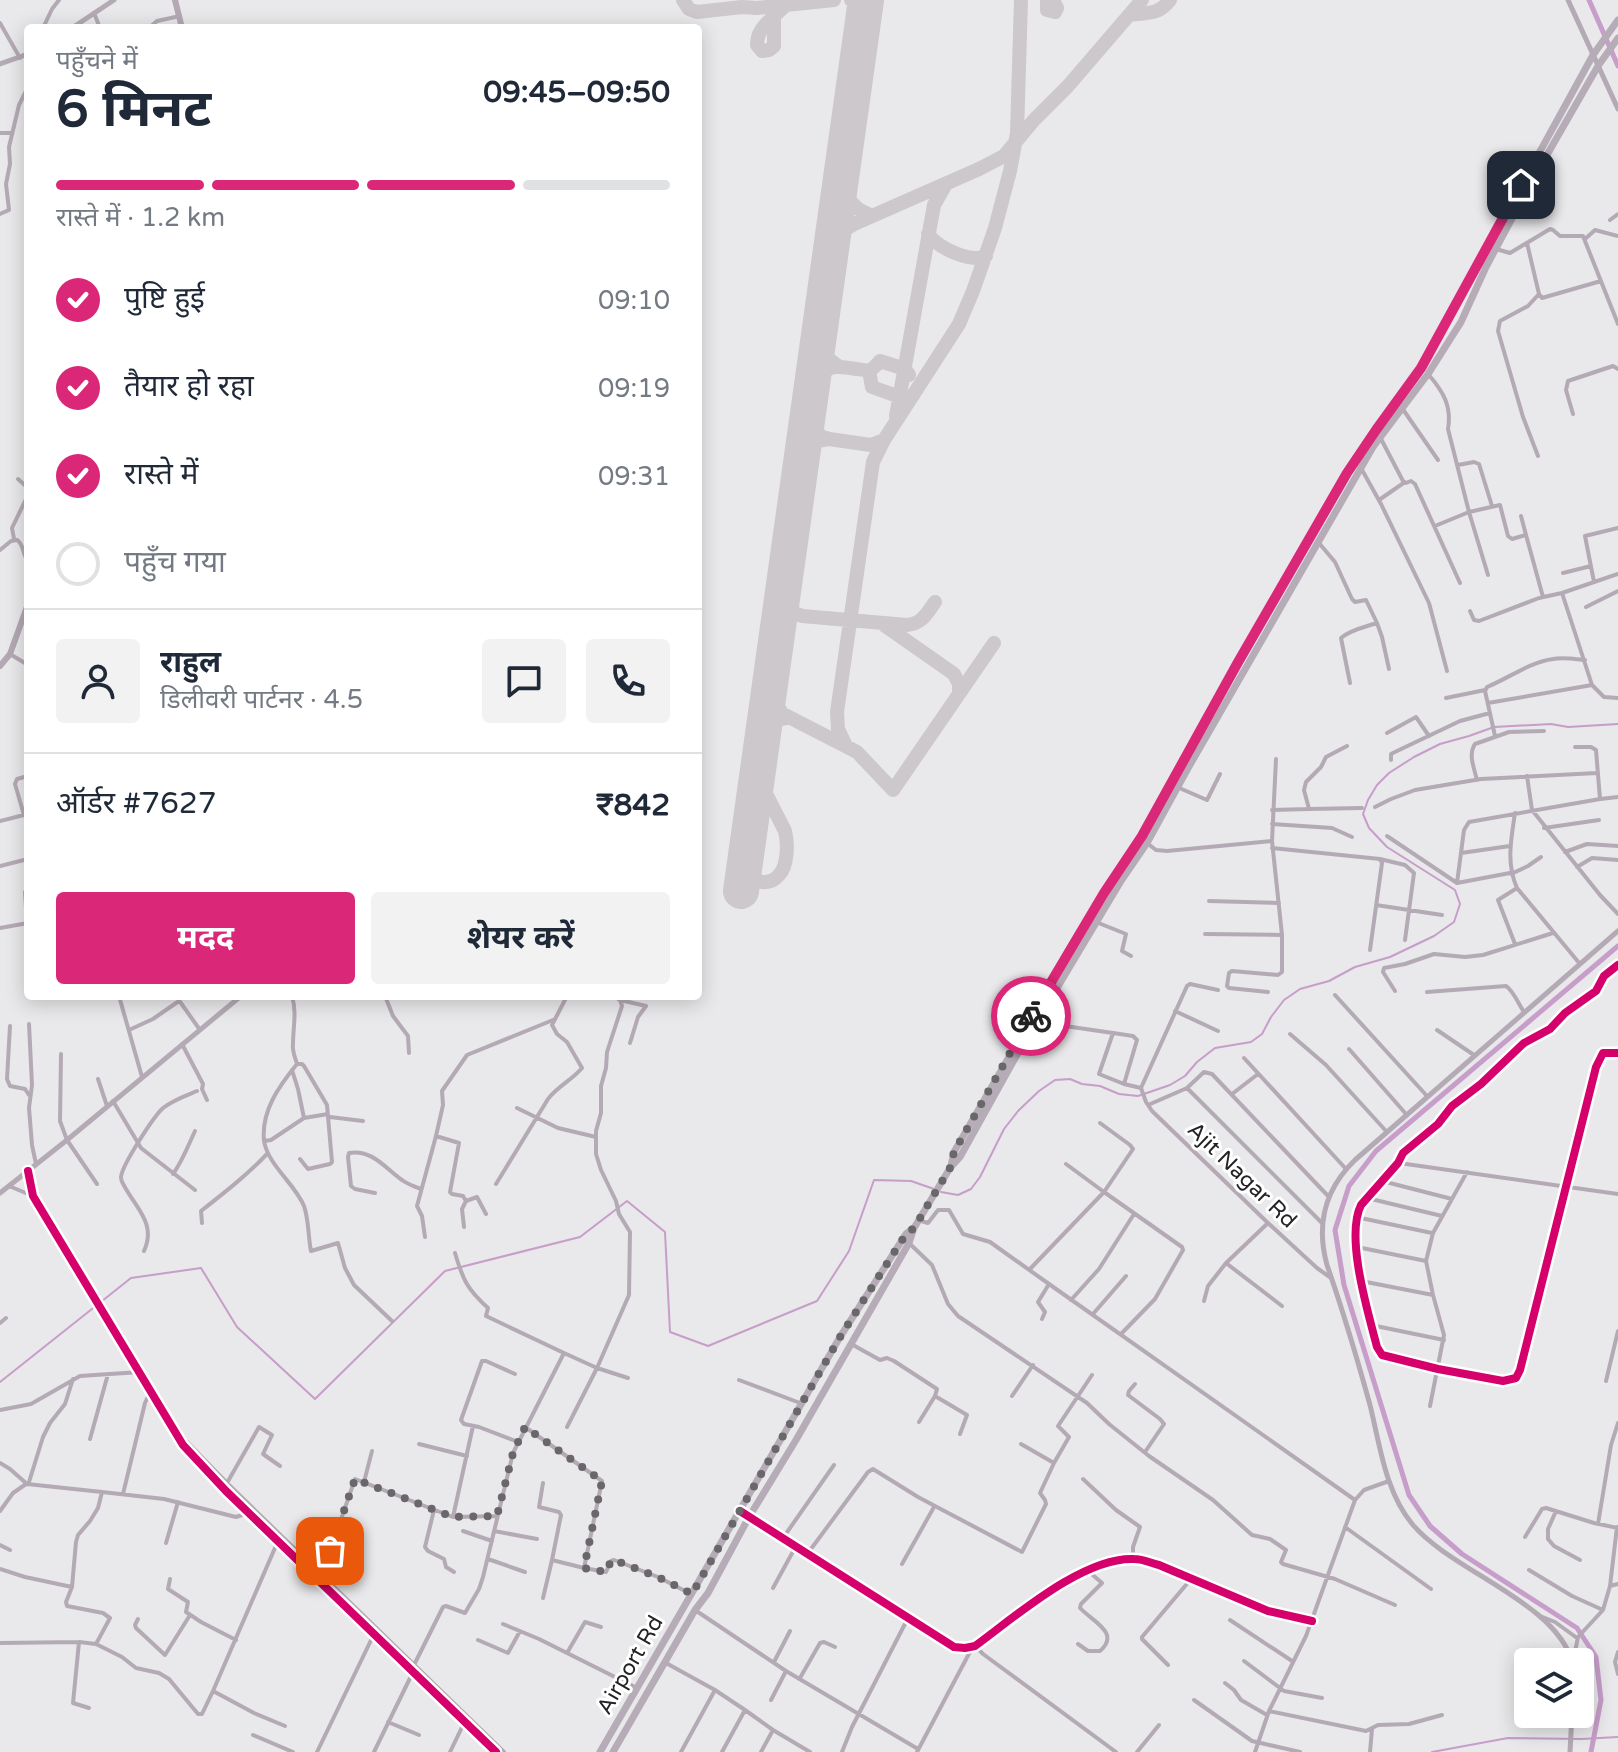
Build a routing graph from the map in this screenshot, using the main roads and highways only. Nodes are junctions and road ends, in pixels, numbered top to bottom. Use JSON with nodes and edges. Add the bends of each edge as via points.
{"nodes":[{"id":1,"x":175,"y":0,"type":"edge"},
{"id":2,"x":1618,"y":20,"type":"edge"},
{"id":3,"x":181,"y":24,"type":"edge"},
{"id":4,"x":1618,"y":39,"type":"edge"},
{"id":5,"x":24,"y":615,"type":"edge"},
{"id":6,"x":0,"y":666,"type":"edge"},
{"id":7,"x":948,"y":1170,"type":"junction"},
{"id":8,"x":916,"y":1224,"type":"junction"},
{"id":9,"x":600,"y":1752,"type":"edge"},
{"id":10,"x":613,"y":1752,"type":"edge"}],
"edges":[{"from":1,"to":3,"type":"main road"},
{"from":2,"to":7,"type":"main road","via":[[1593,55],[1421,368],[1347,473],[1142,836],[1037,1006]]},
{"from":4,"to":7,"type":"main road","via":[[1532,181],[1461,322],[1361,468],[1147,843]]},
{"from":5,"to":6,"type":"main road"},
{"from":7,"to":8,"type":"main road"},
{"from":8,"to":9,"type":"main road","name":"Airport Rd","via":[[840,1337]]},
{"from":8,"to":10,"type":"main road"}]}
